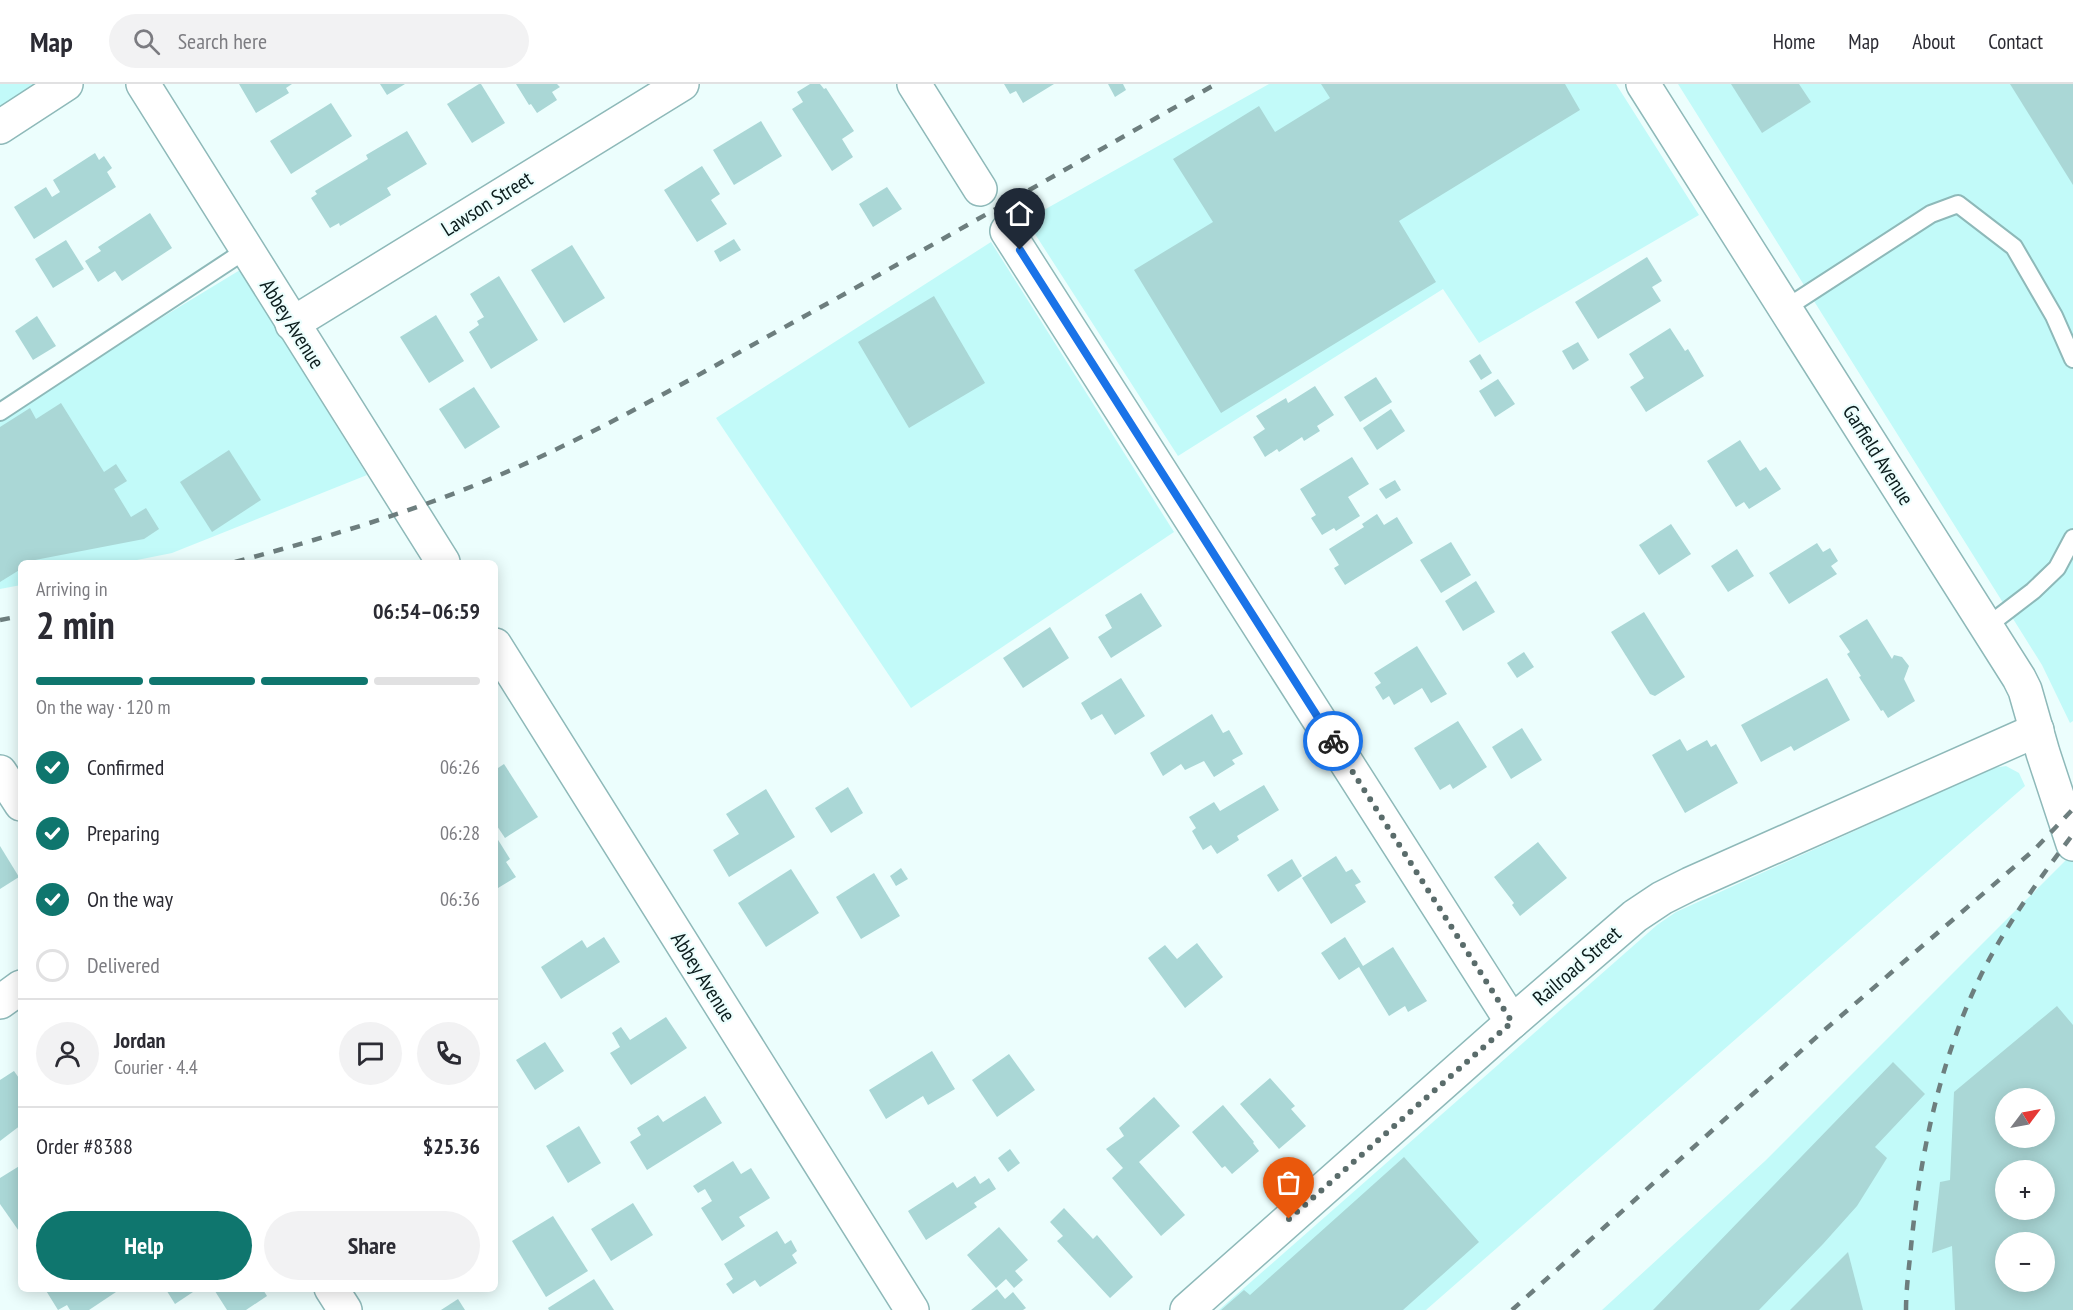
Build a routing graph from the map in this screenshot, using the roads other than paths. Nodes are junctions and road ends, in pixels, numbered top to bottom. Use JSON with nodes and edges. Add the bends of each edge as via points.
{"nodes":[{"id":1,"x":66,"y":84,"type":"edge"},
{"id":2,"x":143,"y":84,"type":"edge"},
{"id":3,"x":682,"y":84,"type":"edge"},
{"id":4,"x":914,"y":84,"type":"edge"},
{"id":5,"x":1643,"y":84,"type":"edge"},
{"id":6,"x":0,"y":127,"type":"edge"},
{"id":7,"x":980,"y":189,"type":"dead end"},
{"id":8,"x":1008,"y":231,"type":"dead end"},
{"id":9,"x":246,"y":250,"type":"junction"},
{"id":10,"x":1786,"y":308,"type":"junction"},
{"id":11,"x":292,"y":324,"type":"junction"},
{"id":12,"x":2073,"y":359,"type":"edge"},
{"id":13,"x":0,"y":412,"type":"edge"},
{"id":14,"x":2073,"y":538,"type":"edge"},
{"id":15,"x":442,"y":560,"type":"edge"},
{"id":16,"x":1986,"y":627,"type":"junction"},
{"id":17,"x":498,"y":656,"type":"edge"},
{"id":18,"x":507,"y":690,"type":"edge"},
{"id":19,"x":2037,"y":730,"type":"junction"},
{"id":20,"x":0,"y":772,"type":"edge"},
{"id":21,"x":18,"y":799,"type":"edge"},
{"id":22,"x":2073,"y":844,"type":"edge"},
{"id":23,"x":18,"y":989,"type":"edge"},
{"id":24,"x":0,"y":1002,"type":"edge"},
{"id":25,"x":1512,"y":1022,"type":"junction"},
{"id":26,"x":334,"y":1292,"type":"edge"},
{"id":27,"x":345,"y":1310,"type":"edge"},
{"id":28,"x":912,"y":1310,"type":"edge"},
{"id":29,"x":1186,"y":1310,"type":"edge"}],
"edges":[{"from":1,"to":6,"type":"street"},
{"from":2,"to":9,"type":"street","name":"Abbey Avenue"},
{"from":3,"to":11,"type":"street","name":"Lawson Street"},
{"from":4,"to":7,"type":"street"},
{"from":5,"to":10,"type":"street","name":"Garfield Avenue"},
{"from":8,"to":25,"type":"street"},
{"from":9,"to":11,"type":"street","name":"Abbey Avenue"},
{"from":9,"to":13,"type":"lane"},
{"from":10,"to":12,"type":"lane","via":[[1932,214],[1958,204],[2014,247],[2054,316]]},
{"from":10,"to":16,"type":"street","name":"Garfield Avenue"},
{"from":11,"to":15,"type":"street","name":"Abbey Avenue"},
{"from":14,"to":16,"type":"lane","via":[[2057,568]]},
{"from":16,"to":19,"type":"street","name":"Garfield Avenue","via":[[2025,690]]},
{"from":17,"to":18,"type":"street","name":"Abbey Avenue"},
{"from":18,"to":28,"type":"street","name":"Abbey Avenue"},
{"from":19,"to":22,"type":"street","name":"Garfield Avenue"},
{"from":19,"to":25,"type":"street","name":"Railroad Street","via":[[1662,898],[1635,916]]},
{"from":20,"to":21,"type":"street"},
{"from":23,"to":24,"type":"street"},
{"from":25,"to":29,"type":"street","name":"Railroad Street"},
{"from":26,"to":27,"type":"street"}]}
